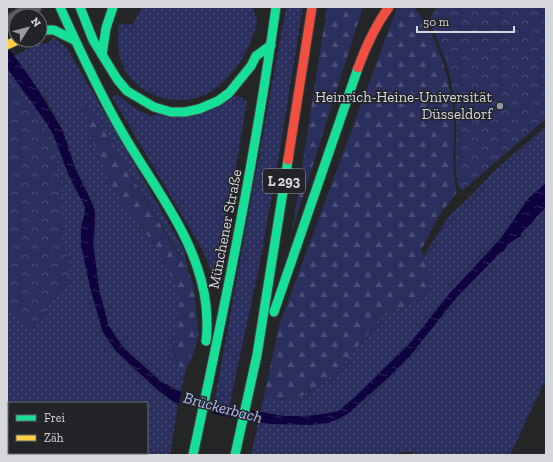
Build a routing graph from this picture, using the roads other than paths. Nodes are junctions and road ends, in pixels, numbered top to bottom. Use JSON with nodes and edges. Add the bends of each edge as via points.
{"nodes":[{"id":1,"x":60,"y":7,"type":"edge"},
{"id":2,"x":80,"y":7,"type":"edge"},
{"id":3,"x":113,"y":7,"type":"edge"},
{"id":4,"x":276,"y":7,"type":"edge"},
{"id":5,"x":312,"y":7,"type":"edge"},
{"id":6,"x":389,"y":7,"type":"edge"},
{"id":7,"x":370,"y":20,"type":"dead end"},
{"id":8,"x":48,"y":30,"type":"edge"},
{"id":9,"x":74,"y":40,"type":"junction"},
{"id":10,"x":367,"y":43,"type":"junction"},
{"id":11,"x":271,"y":46,"type":"junction"},
{"id":12,"x":102,"y":55,"type":"junction"},
{"id":13,"x":205,"y":350,"type":"dead end"},
{"id":14,"x":257,"y":355,"type":"junction"},
{"id":15,"x":196,"y":400,"type":"dead end"},
{"id":16,"x":200,"y":420,"type":"junction"},
{"id":17,"x":193,"y":455,"type":"edge"},
{"id":18,"x":235,"y":455,"type":"edge"}],
"edges":[{"from":1,"to":9,"type":"highway"},
{"from":2,"to":12,"type":"highway"},
{"from":3,"to":12,"type":"highway","via":[[106,28]]},
{"from":4,"to":11,"type":"highway","name":"Münchener Straße","number":"L 293"},
{"from":5,"to":14,"type":"highway","number":"L 293"},
{"from":6,"to":10,"type":"highway"},
{"from":7,"to":10,"type":"highway"},
{"from":8,"to":9,"type":"highway","via":[[54,30]]},
{"from":9,"to":13,"type":"highway","via":[[98,88],[194,256],[206,301],[208,332]]},
{"from":10,"to":14,"type":"highway"},
{"from":11,"to":12,"type":"highway","via":[[256,56],[229,93],[209,105],[185,112],[171,112],[154,107],[127,91]]},
{"from":11,"to":16,"type":"highway","name":"Münchener Straße","number":"L 293","via":[[233,263]]},
{"from":14,"to":18,"type":"highway","number":"L 293"},
{"from":15,"to":16,"type":"highway"},
{"from":16,"to":17,"type":"highway","name":"Münchener Straße","number":"L 293"}]}
